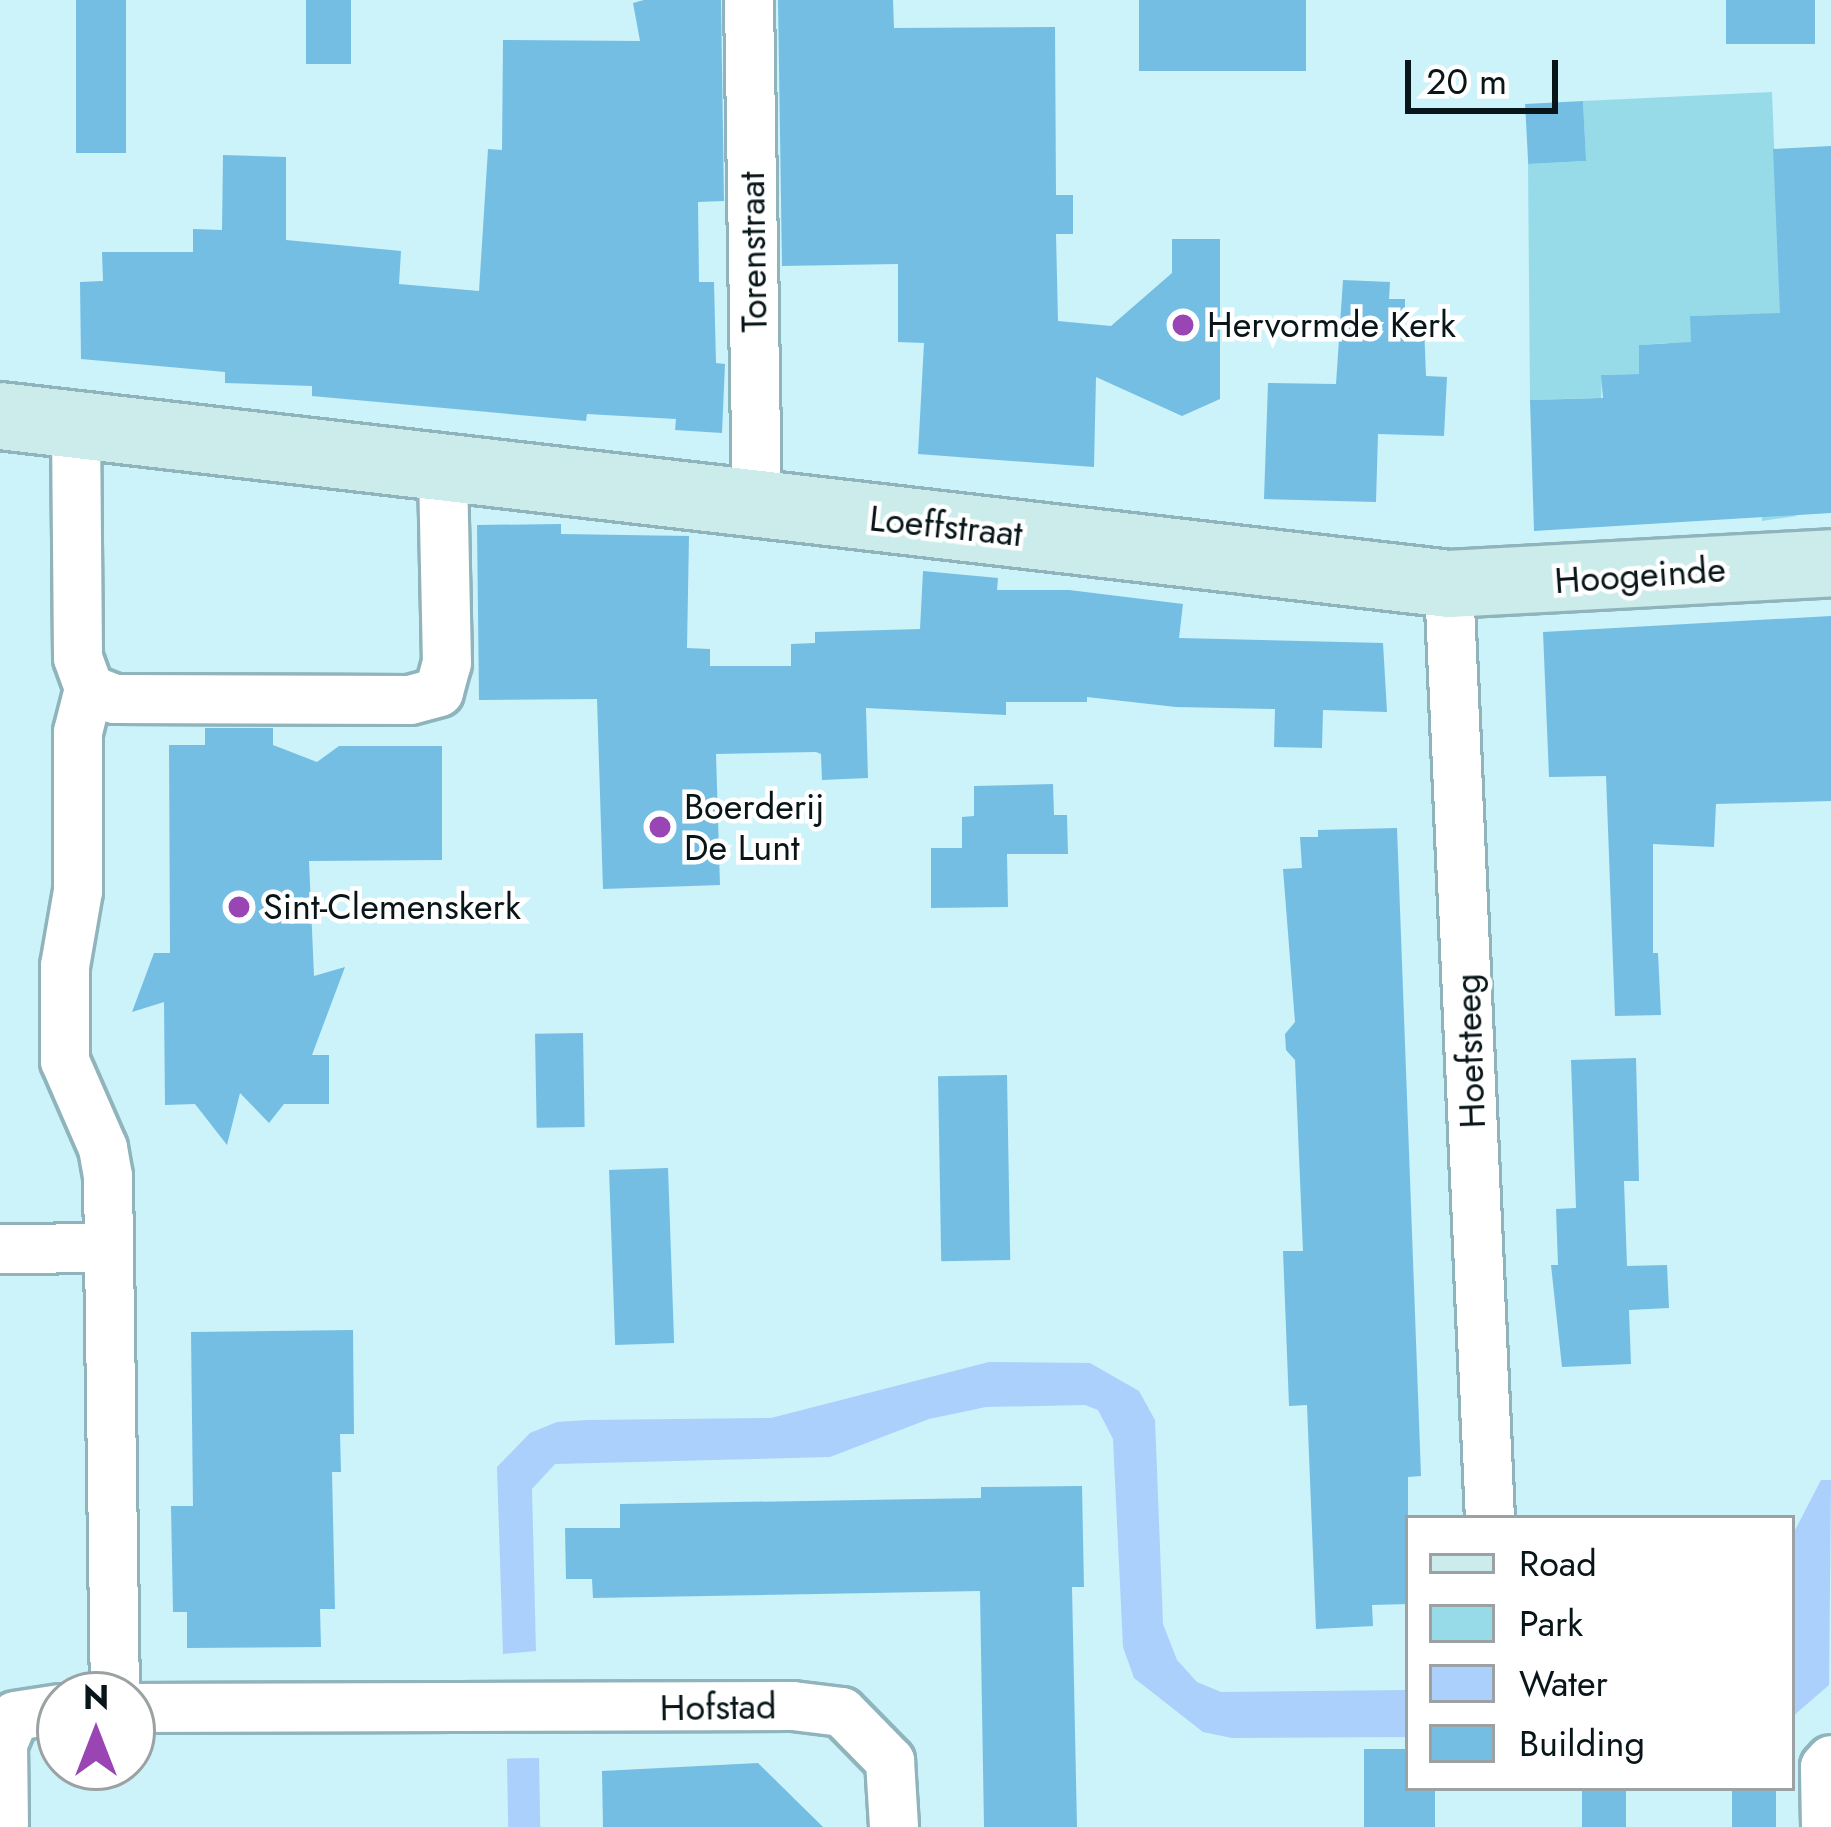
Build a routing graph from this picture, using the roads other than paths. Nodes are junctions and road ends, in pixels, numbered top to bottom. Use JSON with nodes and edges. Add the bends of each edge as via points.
{"nodes":[{"id":1,"x":749,"y":0,"type":"edge"},
{"id":2,"x":0,"y":416,"type":"edge"},
{"id":3,"x":76,"y":426,"type":"junction"},
{"id":4,"x":443,"y":468,"type":"junction"},
{"id":5,"x":757,"y":505,"type":"junction"},
{"id":6,"x":1831,"y":563,"type":"edge"},
{"id":7,"x":1449,"y":584,"type":"junction"},
{"id":8,"x":89,"y":689,"type":"junction"},
{"id":9,"x":108,"y":1248,"type":"junction"},
{"id":10,"x":0,"y":1249,"type":"edge"},
{"id":11,"x":1490,"y":1515,"type":"edge"},
{"id":12,"x":115,"y":1671,"type":"edge"},
{"id":13,"x":156,"y":1708,"type":"edge"},
{"id":14,"x":36,"y":1713,"type":"edge"},
{"id":15,"x":1831,"y":1760,"type":"edge"},
{"id":16,"x":4,"y":1827,"type":"edge"},
{"id":17,"x":894,"y":1827,"type":"edge"},
{"id":18,"x":1826,"y":1827,"type":"edge"}],
"edges":[{"from":1,"to":5,"type":"street","name":"Torenstraat"},
{"from":2,"to":3,"type":"main road","name":"Loeffstraat"},
{"from":3,"to":4,"type":"main road","name":"Loeffstraat"},
{"from":3,"to":8,"type":"street","via":[[78,658]]},
{"from":4,"to":5,"type":"main road","name":"Loeffstraat"},
{"from":4,"to":8,"type":"street","via":[[447,662],[440,692],[410,700],[138,700]]},
{"from":5,"to":7,"type":"main road","name":"Loeffstraat"},
{"from":6,"to":7,"type":"main road","name":"Hoogeinde"},
{"from":7,"to":11,"type":"street","name":"Hoefsteeg"},
{"from":8,"to":9,"type":"street","via":[[78,732],[79,891],[64,966],[65,1061],[103,1148]]},
{"from":9,"to":10,"type":"street"},
{"from":9,"to":12,"type":"street"},
{"from":13,"to":17,"type":"street","name":"Hofstad","via":[[842,1712],[890,1761]]},
{"from":14,"to":16,"type":"street","via":[[15,1716],[3,1744]]},
{"from":15,"to":18,"type":"street"}]}
